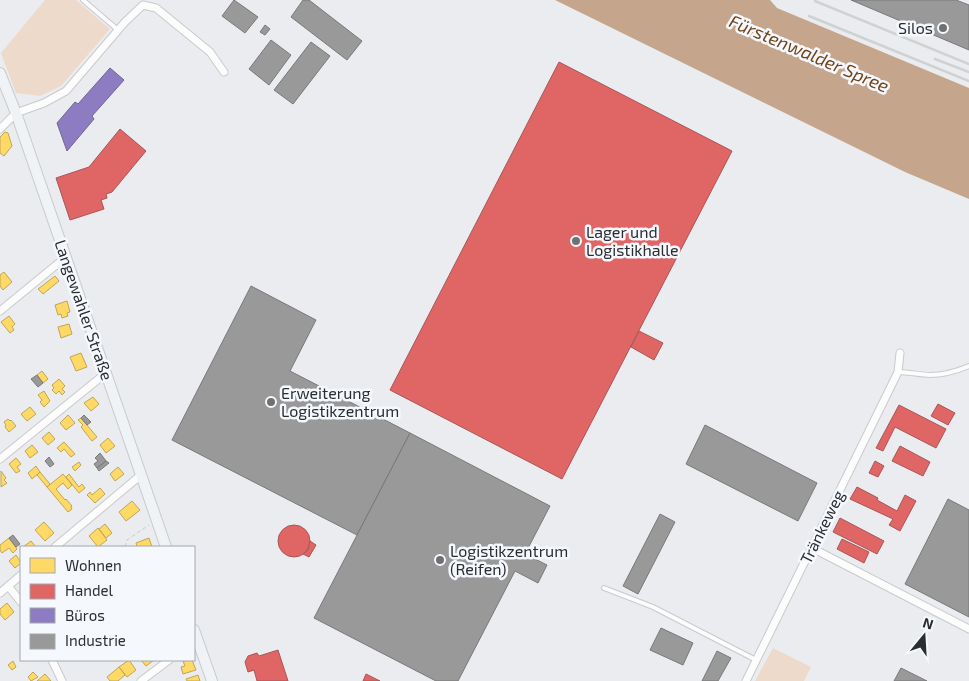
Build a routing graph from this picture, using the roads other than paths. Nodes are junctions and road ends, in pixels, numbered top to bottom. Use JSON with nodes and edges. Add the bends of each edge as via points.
{"nodes":[{"id":1,"x":83,"y":0,"type":"edge"},
{"id":2,"x":118,"y":30,"type":"junction"},
{"id":3,"x":224,"y":72,"type":"dead end"},
{"id":4,"x":0,"y":73,"type":"edge"},
{"id":5,"x":16,"y":112,"type":"junction"},
{"id":6,"x":0,"y":129,"type":"edge"},
{"id":7,"x":66,"y":257,"type":"junction"},
{"id":8,"x":0,"y":311,"type":"edge"},
{"id":9,"x":900,"y":353,"type":"dead end"},
{"id":10,"x":969,"y":366,"type":"edge"},
{"id":11,"x":898,"y":372,"type":"junction"},
{"id":12,"x":106,"y":373,"type":"junction"},
{"id":13,"x":0,"y":458,"type":"edge"},
{"id":14,"x":141,"y":475,"type":"junction"},
{"id":15,"x":56,"y":546,"type":"edge"},
{"id":16,"x":166,"y":546,"type":"edge"},
{"id":17,"x":812,"y":548,"type":"junction"},
{"id":18,"x":20,"y":576,"type":"edge"},
{"id":19,"x":8,"y":586,"type":"junction"},
{"id":20,"x":604,"y":588,"type":"dead end"},
{"id":21,"x":0,"y":593,"type":"edge"},
{"id":22,"x":20,"y":601,"type":"edge"},
{"id":23,"x":969,"y":629,"type":"edge"},
{"id":24,"x":195,"y":638,"type":"edge"},
{"id":25,"x":756,"y":660,"type":"junction"},
{"id":26,"x":52,"y":661,"type":"edge"},
{"id":27,"x":168,"y":661,"type":"edge"},
{"id":28,"x":62,"y":681,"type":"edge"},
{"id":29,"x":141,"y":681,"type":"edge"},
{"id":30,"x":212,"y":681,"type":"edge"},
{"id":31,"x":746,"y":681,"type":"edge"}],
"edges":[{"from":1,"to":2,"type":"lane"},
{"from":2,"to":3,"type":"street","via":[[143,5],[156,8],[210,52]]},
{"from":2,"to":5,"type":"street","via":[[66,91],[44,103]]},
{"from":4,"to":5,"type":"street","name":"Langewahler Straße"},
{"from":5,"to":6,"type":"street"},
{"from":5,"to":7,"type":"street","name":"Langewahler Straße"},
{"from":7,"to":8,"type":"street"},
{"from":7,"to":12,"type":"street","name":"Langewahler Straße"},
{"from":9,"to":11,"type":"street","name":"Tränkeweg"},
{"from":10,"to":11,"type":"lane","via":[[930,374]]},
{"from":11,"to":17,"type":"street","name":"Tränkeweg"},
{"from":12,"to":13,"type":"street"},
{"from":12,"to":14,"type":"street","name":"Langewahler Straße"},
{"from":14,"to":15,"type":"street"},
{"from":14,"to":16,"type":"street","name":"Langewahler Straße"},
{"from":17,"to":23,"type":"street"},
{"from":17,"to":25,"type":"street","name":"Tränkeweg"},
{"from":18,"to":19,"type":"street"},
{"from":19,"to":21,"type":"street"},
{"from":19,"to":22,"type":"street"},
{"from":20,"to":25,"type":"lane","via":[[653,607]]},
{"from":24,"to":30,"type":"street"},
{"from":25,"to":31,"type":"street","name":"Tränkeweg"},
{"from":26,"to":28,"type":"street"},
{"from":27,"to":29,"type":"street"}]}
